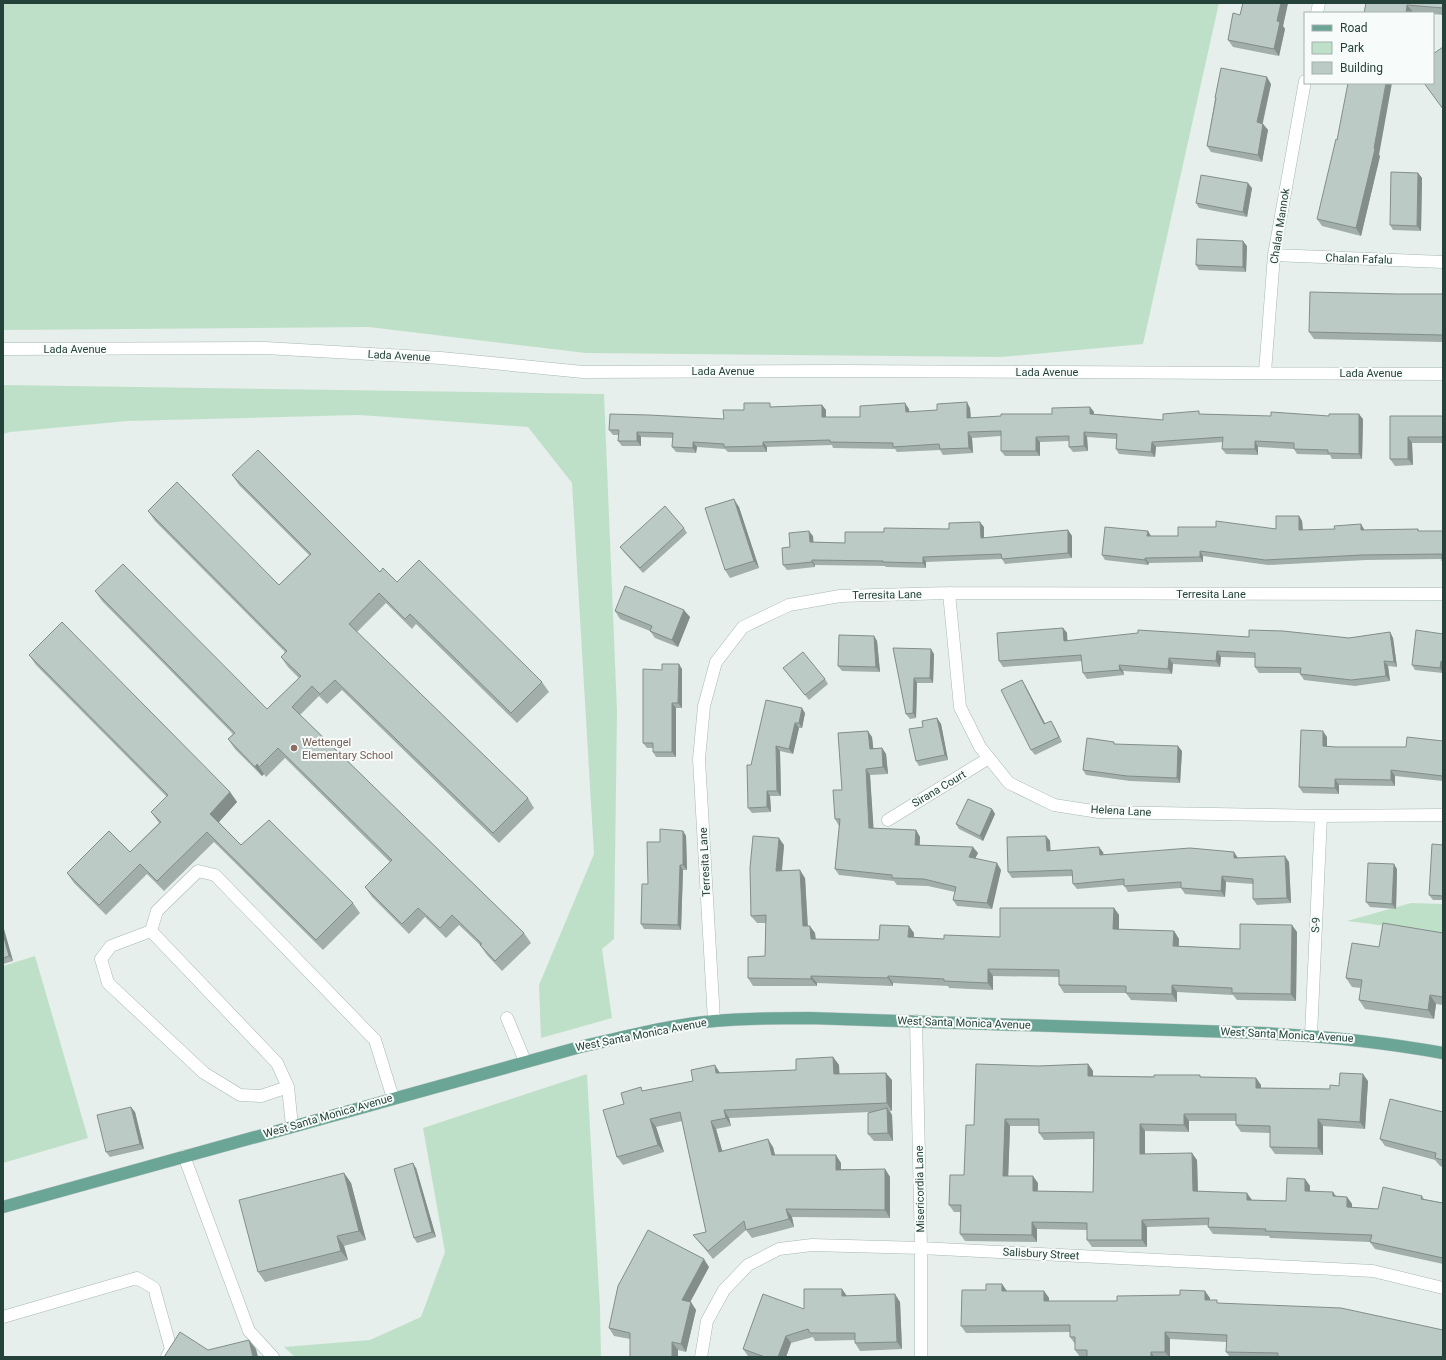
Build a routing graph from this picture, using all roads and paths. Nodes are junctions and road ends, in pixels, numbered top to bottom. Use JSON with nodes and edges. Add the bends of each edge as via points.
{"nodes":[{"id":1,"x":1304,"y":84,"type":"edge"},
{"id":2,"x":1274,"y":255,"type":"junction"},
{"id":3,"x":1443,"y":262,"type":"edge"},
{"id":4,"x":3,"y":349,"type":"edge"},
{"id":5,"x":1265,"y":372,"type":"junction"},
{"id":6,"x":1443,"y":374,"type":"edge"},
{"id":7,"x":949,"y":593,"type":"junction"},
{"id":8,"x":1443,"y":594,"type":"edge"},
{"id":9,"x":990,"y":758,"type":"junction"},
{"id":10,"x":1443,"y":815,"type":"edge"},
{"id":11,"x":1321,"y":816,"type":"junction"},
{"id":12,"x":888,"y":820,"type":"dead end"},
{"id":13,"x":151,"y":930,"type":"junction"},
{"id":14,"x":508,"y":1018,"type":"dead end"},
{"id":15,"x":714,"y":1021,"type":"junction"},
{"id":16,"x":916,"y":1021,"type":"junction"},
{"id":17,"x":1311,"y":1035,"type":"junction"},
{"id":18,"x":1443,"y":1053,"type":"edge"},
{"id":19,"x":525,"y":1061,"type":"junction"},
{"id":20,"x":288,"y":1087,"type":"junction"},
{"id":21,"x":394,"y":1098,"type":"junction"},
{"id":22,"x":292,"y":1126,"type":"junction"},
{"id":23,"x":184,"y":1156,"type":"junction"},
{"id":24,"x":3,"y":1207,"type":"edge"},
{"id":25,"x":921,"y":1248,"type":"junction"},
{"id":26,"x":1443,"y":1288,"type":"edge"},
{"id":27,"x":3,"y":1317,"type":"edge"},
{"id":28,"x":167,"y":1357,"type":"edge"},
{"id":29,"x":274,"y":1357,"type":"edge"},
{"id":30,"x":701,"y":1357,"type":"edge"},
{"id":31,"x":921,"y":1357,"type":"edge"}],
"edges":[{"from":1,"to":2,"type":"street","name":"Chalan Mannok"},
{"from":2,"to":3,"type":"street","name":"Chalan Fafalu"},
{"from":2,"to":5,"type":"street","name":"Chalan Mannok"},
{"from":4,"to":5,"type":"street","name":"Lada Avenue","via":[[265,348],[441,358],[583,372]]},
{"from":5,"to":6,"type":"street","name":"Lada Avenue"},
{"from":7,"to":8,"type":"street","name":"Terresita Lane"},
{"from":7,"to":9,"type":"street","name":"Helena Lane","via":[[960,707],[980,747]]},
{"from":7,"to":15,"type":"street","name":"Terresita Lane","via":[[840,596],[789,605],[743,627],[716,662],[704,706],[699,759]]},
{"from":9,"to":11,"type":"street","name":"Helena Lane","via":[[1009,783],[1054,804],[1099,812]]},
{"from":9,"to":12,"type":"street","name":"Sirana Court"},
{"from":10,"to":11,"type":"street","name":"Helena Lane"},
{"from":11,"to":17,"type":"street","name":"S-9"},
{"from":13,"to":20,"type":"street","via":[[277,1063]]},
{"from":13,"to":20,"type":"street","via":[[111,946],[101,959],[108,983],[204,1073],[240,1096],[261,1096]]},
{"from":13,"to":21,"type":"street","via":[[156,911],[198,871],[215,875],[375,1040]]},
{"from":14,"to":19,"type":"street"},
{"from":15,"to":16,"type":"main road","name":"West Santa Monica Avenue","via":[[809,1018]]},
{"from":15,"to":19,"type":"main road","name":"West Santa Monica Avenue","via":[[671,1027]]},
{"from":16,"to":17,"type":"main road","name":"West Santa Monica Avenue"},
{"from":16,"to":25,"type":"street","name":"Misericordia Lane"},
{"from":17,"to":18,"type":"main road","name":"West Santa Monica Avenue","via":[[1363,1040]]},
{"from":19,"to":21,"type":"main road","name":"West Santa Monica Avenue"},
{"from":20,"to":22,"type":"street"},
{"from":21,"to":22,"type":"main road","name":"West Santa Monica Avenue"},
{"from":22,"to":23,"type":"main road","name":"West Santa Monica Avenue"},
{"from":23,"to":24,"type":"main road","name":"West Santa Monica Avenue"},
{"from":23,"to":29,"type":"street","via":[[249,1331]]},
{"from":25,"to":26,"type":"street","name":"Salisbury Street","via":[[1373,1272]]},
{"from":25,"to":30,"type":"street","name":"Salisbury Street","via":[[812,1245],[778,1249],[748,1266],[724,1290],[707,1321]]},
{"from":25,"to":31,"type":"street","name":"Misericordia Lane"},
{"from":27,"to":28,"type":"street","via":[[137,1278],[154,1288],[171,1349]]}]}
